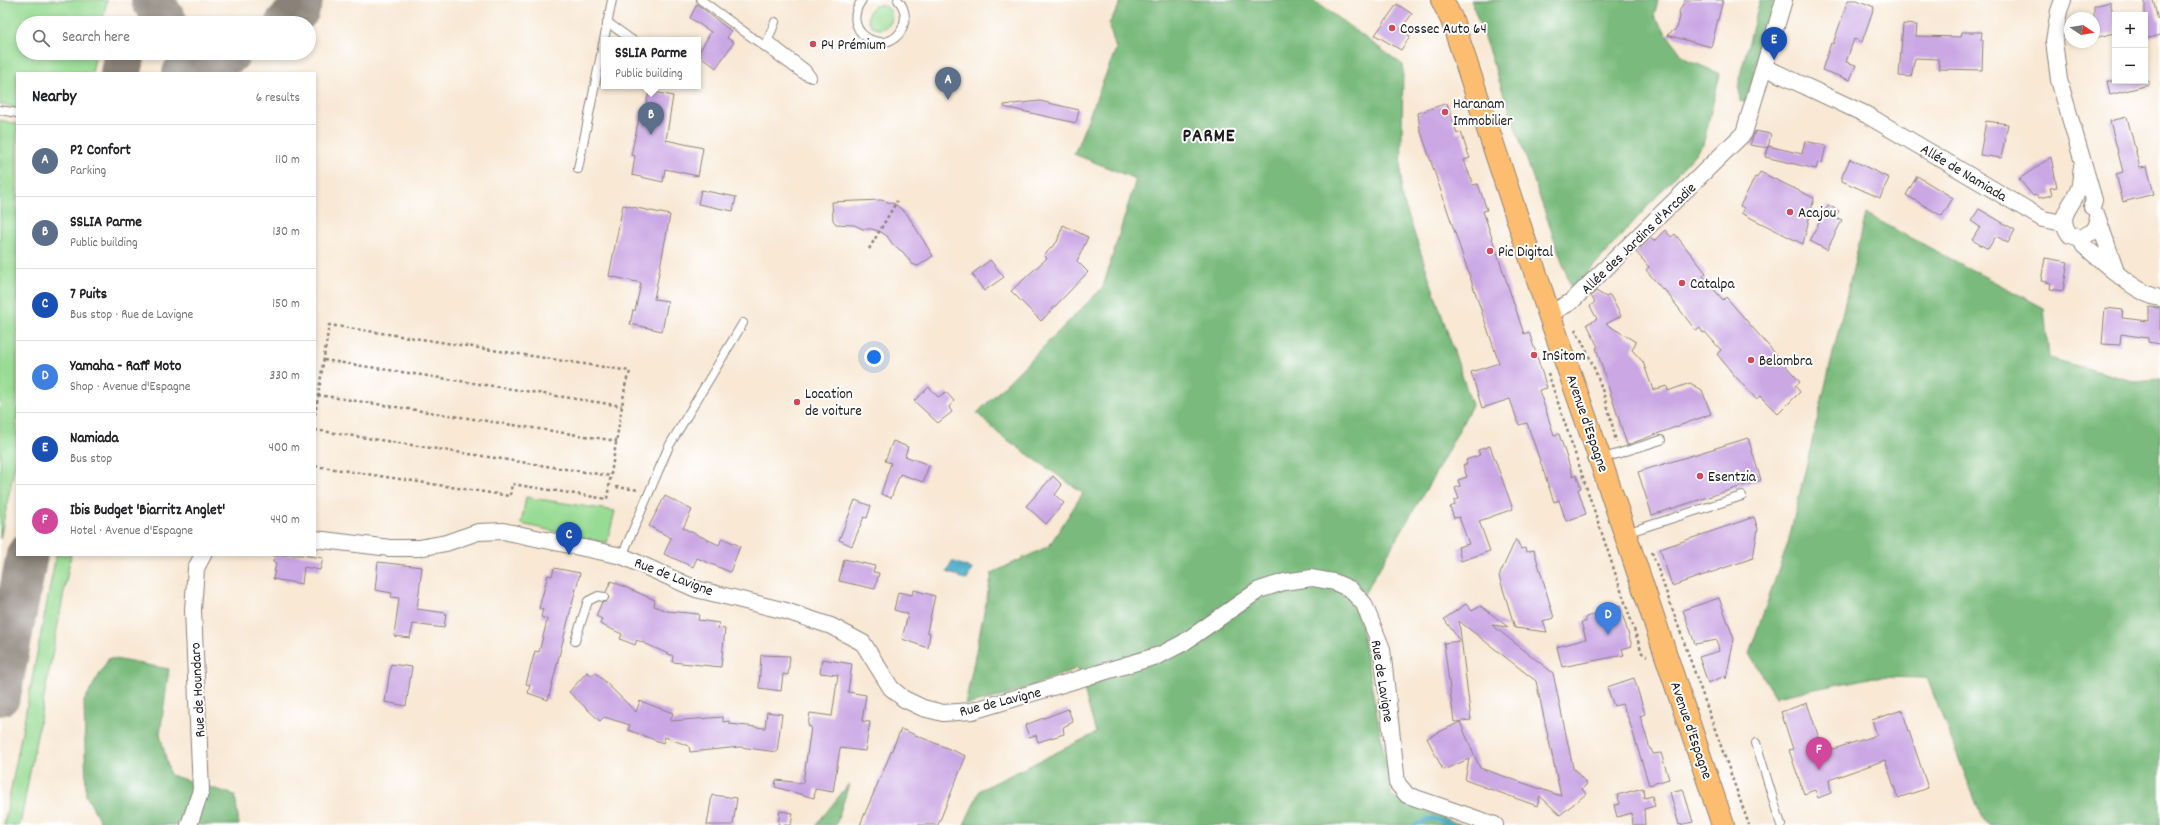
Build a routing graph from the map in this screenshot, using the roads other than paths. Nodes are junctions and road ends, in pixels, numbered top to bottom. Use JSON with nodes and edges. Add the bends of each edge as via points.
{"nodes":[{"id":1,"x":612,"y":0,"type":"edge"},
{"id":2,"x":701,"y":0,"type":"edge"},
{"id":3,"x":862,"y":0,"type":"edge"},
{"id":4,"x":898,"y":0,"type":"edge"},
{"id":5,"x":1442,"y":0,"type":"edge"},
{"id":6,"x":1784,"y":0,"type":"edge"},
{"id":7,"x":2063,"y":0,"type":"edge"},
{"id":8,"x":607,"y":22,"type":"junction"},
{"id":9,"x":775,"y":22,"type":"dead end"},
{"id":10,"x":604,"y":37,"type":"edge"},
{"id":11,"x":628,"y":37,"type":"edge"},
{"id":12,"x":601,"y":52,"type":"edge"},
{"id":13,"x":1764,"y":66,"type":"junction"},
{"id":14,"x":0,"y":110,"type":"edge"},
{"id":15,"x":16,"y":113,"type":"edge"},
{"id":16,"x":2083,"y":161,"type":"junction"},
{"id":17,"x":578,"y":169,"type":"dead end"},
{"id":18,"x":2072,"y":205,"type":"junction"},
{"id":19,"x":2092,"y":207,"type":"junction"},
{"id":20,"x":2098,"y":222,"type":"junction"},
{"id":21,"x":2063,"y":223,"type":"junction"},
{"id":22,"x":2080,"y":238,"type":"junction"},
{"id":23,"x":2116,"y":271,"type":"junction"},
{"id":24,"x":2160,"y":298,"type":"edge"},
{"id":25,"x":1549,"y":314,"type":"junction"},
{"id":26,"x":744,"y":323,"type":"dead end"},
{"id":27,"x":1661,"y":440,"type":"dead end"},
{"id":28,"x":1610,"y":456,"type":"junction"},
{"id":29,"x":1742,"y":496,"type":"dead end"},
{"id":30,"x":1633,"y":531,"type":"junction"},
{"id":31,"x":316,"y":539,"type":"edge"},
{"id":32,"x":202,"y":556,"type":"edge"},
{"id":33,"x":622,"y":556,"type":"junction"},
{"id":34,"x":604,"y":597,"type":"dead end"},
{"id":35,"x":575,"y":641,"type":"dead end"},
{"id":36,"x":1756,"y":744,"type":"dead end"},
{"id":37,"x":189,"y":825,"type":"edge"},
{"id":38,"x":1496,"y":825,"type":"edge"},
{"id":39,"x":1723,"y":825,"type":"edge"},
{"id":40,"x":1781,"y":825,"type":"edge"}],
"edges":[{"from":1,"to":8,"type":"lane"},
{"from":2,"to":9,"type":"lane","via":[[802,74],[812,78],[806,69],[768,40]]},
{"from":3,"to":4,"type":"lane","via":[[856,11],[856,24],[862,35],[878,42],[893,39],[903,27],[905,13]]},
{"from":5,"to":25,"type":"main road","name":"Avenue d'Espagne","via":[[1452,20]]},
{"from":6,"to":13,"type":"street"},
{"from":7,"to":16,"type":"street","via":[[2054,41],[2059,80]]},
{"from":8,"to":10,"type":"lane"},
{"from":8,"to":11,"type":"lane"},
{"from":12,"to":17,"type":"lane"},
{"from":13,"to":21,"type":"street","name":"Allée de Namiada","via":[[1868,115],[2043,219]]},
{"from":13,"to":25,"type":"street","name":"Allée des Jardins d'Arcadie","via":[[1744,133],[1571,302]]},
{"from":14,"to":15,"type":"lane"},
{"from":16,"to":18,"type":"street","via":[[2080,187]]},
{"from":16,"to":19,"type":"street","via":[[2094,200]]},
{"from":18,"to":19,"type":"street","via":[[2083,202]]},
{"from":18,"to":21,"type":"street","via":[[2065,212]]},
{"from":19,"to":20,"type":"street","via":[[2097,214]]},
{"from":20,"to":22,"type":"street","via":[[2094,231]]},
{"from":20,"to":23,"type":"street"},
{"from":21,"to":22,"type":"street","via":[[2070,235]]},
{"from":22,"to":23,"type":"street","via":[[2084,246]]},
{"from":23,"to":24,"type":"street","via":[[2137,289]]},
{"from":25,"to":28,"type":"main road","name":"Avenue d'Espagne"},
{"from":26,"to":33,"type":"lane","via":[[669,446]]},
{"from":27,"to":28,"type":"lane"},
{"from":28,"to":30,"type":"main road","name":"Avenue d'Espagne"},
{"from":29,"to":30,"type":"lane"},
{"from":30,"to":39,"type":"main road","name":"Avenue d'Espagne"},
{"from":31,"to":33,"type":"street","name":"Rue de Lavigne","via":[[390,548],[419,548],[446,543],[478,532],[504,531]]},
{"from":32,"to":37,"type":"street","name":"Rue de Houndaro","via":[[196,568],[193,610],[201,790]]},
{"from":33,"to":38,"type":"street","name":"Rue de Lavigne","via":[[696,588],[804,617],[848,634],[863,643],[892,688],[904,699],[943,713],[972,711],[1160,655],[1184,643],[1259,590],[1284,582],[1312,578],[1334,582],[1350,589],[1364,604],[1382,649],[1398,783],[1407,795]]},
{"from":34,"to":35,"type":"lane","via":[[598,596],[588,601]]},
{"from":36,"to":40,"type":"lane"}]}
